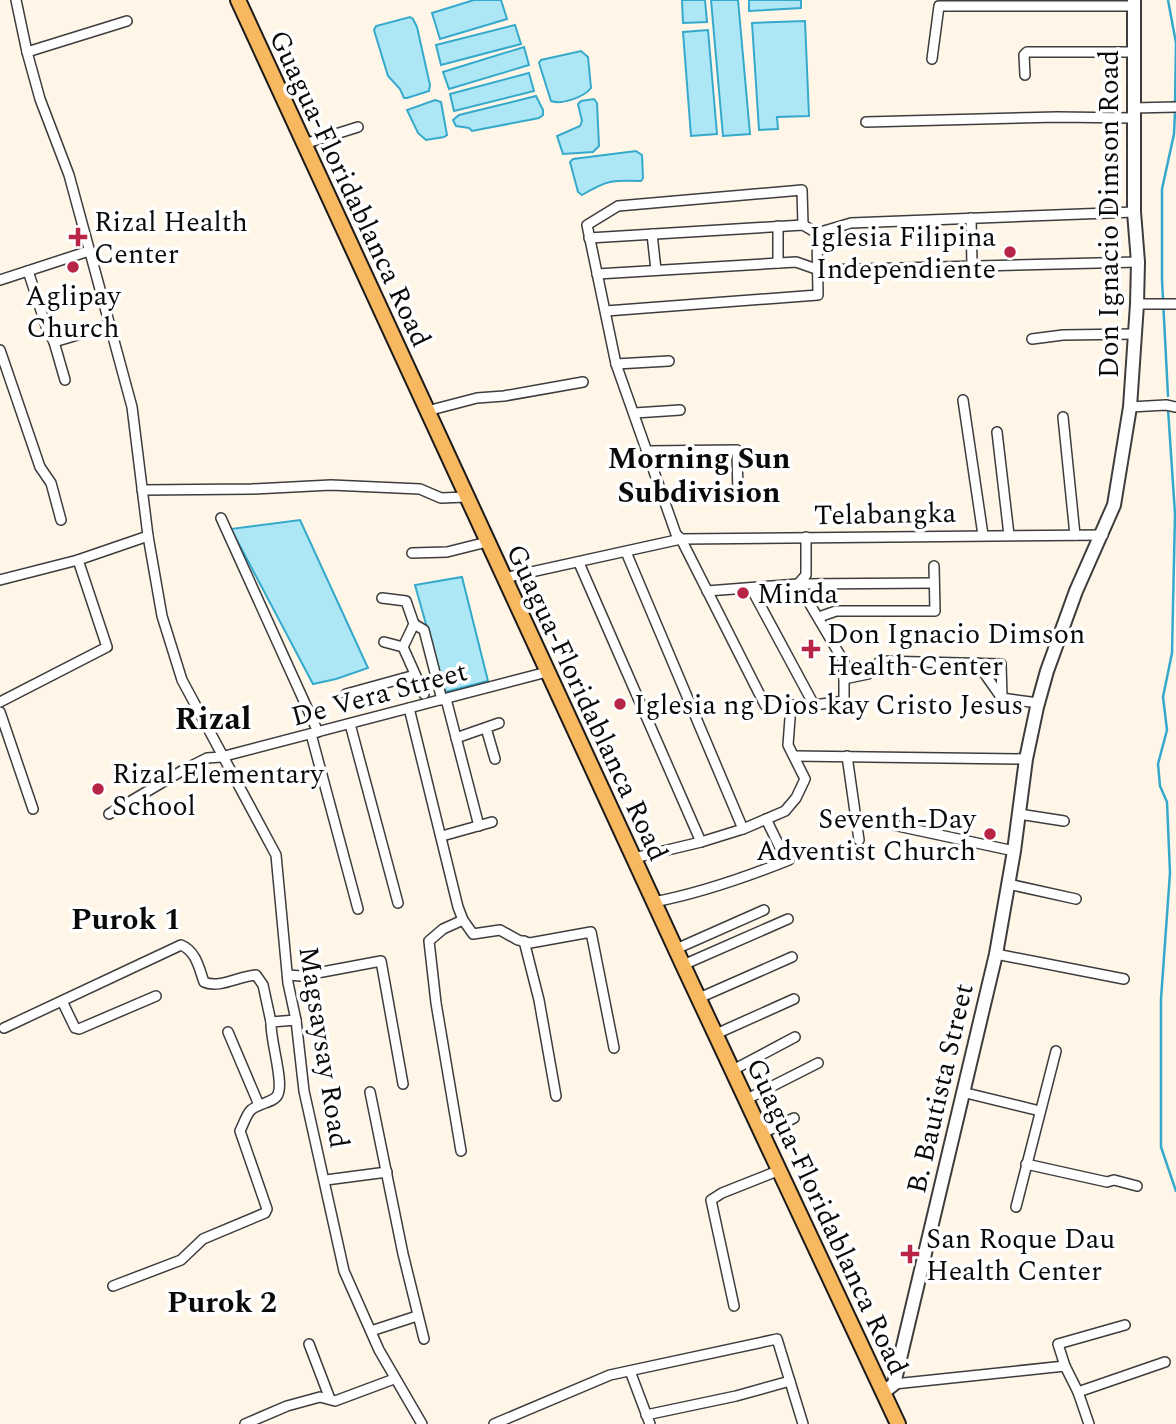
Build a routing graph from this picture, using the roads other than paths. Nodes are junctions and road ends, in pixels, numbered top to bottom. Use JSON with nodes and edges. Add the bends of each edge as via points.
{"nodes":[{"id":1,"x":16,"y":0,"type":"edge"},
{"id":2,"x":238,"y":0,"type":"edge"},
{"id":3,"x":1134,"y":3,"type":"edge"},
{"id":4,"x":127,"y":21,"type":"dead end"},
{"id":5,"x":27,"y":52,"type":"junction"},
{"id":6,"x":1134,"y":52,"type":"junction"},
{"id":7,"x":932,"y":59,"type":"dead end"},
{"id":8,"x":1025,"y":75,"type":"dead end"},
{"id":9,"x":1171,"y":107,"type":"edge"},
{"id":10,"x":1133,"y":113,"type":"junction"},
{"id":11,"x":866,"y":122,"type":"dead end"},
{"id":12,"x":358,"y":127,"type":"dead end"},
{"id":13,"x":304,"y":144,"type":"junction"},
{"id":14,"x":1133,"y":212,"type":"junction"},
{"id":15,"x":971,"y":218,"type":"junction"},
{"id":16,"x":803,"y":225,"type":"junction"},
{"id":17,"x":778,"y":226,"type":"junction"},
{"id":18,"x":817,"y":233,"type":"junction"},
{"id":19,"x":652,"y":234,"type":"junction"},
{"id":20,"x":589,"y":238,"type":"junction"},
{"id":21,"x":89,"y":251,"type":"junction"},
{"id":22,"x":1138,"y":262,"type":"junction"},
{"id":23,"x":778,"y":263,"type":"junction"},
{"id":24,"x":972,"y":265,"type":"junction"},
{"id":25,"x":656,"y":270,"type":"junction"},
{"id":26,"x":819,"y":270,"type":"junction"},
{"id":27,"x":28,"y":271,"type":"junction"},
{"id":28,"x":597,"y":274,"type":"junction"},
{"id":29,"x":0,"y":280,"type":"edge"},
{"id":30,"x":1137,"y":304,"type":"junction"},
{"id":31,"x":1172,"y":304,"type":"edge"},
{"id":32,"x":606,"y":311,"type":"junction"},
{"id":33,"x":111,"y":325,"type":"junction"},
{"id":34,"x":1135,"y":334,"type":"junction"},
{"id":35,"x":1031,"y":339,"type":"dead end"},
{"id":36,"x":54,"y":342,"type":"junction"},
{"id":37,"x":0,"y":350,"type":"edge"},
{"id":38,"x":668,"y":361,"type":"dead end"},
{"id":39,"x":616,"y":364,"type":"junction"},
{"id":40,"x":65,"y":380,"type":"dead end"},
{"id":41,"x":583,"y":382,"type":"dead end"},
{"id":42,"x":1176,"y":398,"type":"edge"},
{"id":43,"x":963,"y":400,"type":"dead end"},
{"id":44,"x":1171,"y":406,"type":"edge"},
{"id":45,"x":1130,"y":407,"type":"junction"},
{"id":46,"x":680,"y":410,"type":"dead end"},
{"id":47,"x":427,"y":411,"type":"junction"},
{"id":48,"x":635,"y":413,"type":"junction"},
{"id":49,"x":1063,"y":417,"type":"dead end"},
{"id":50,"x":997,"y":432,"type":"dead end"},
{"id":51,"x":648,"y":451,"type":"junction"},
{"id":52,"x":142,"y":490,"type":"junction"},
{"id":53,"x":664,"y":495,"type":"junction"},
{"id":54,"x":466,"y":497,"type":"junction"},
{"id":55,"x":221,"y":518,"type":"dead end"},
{"id":56,"x":61,"y":520,"type":"dead end"},
{"id":57,"x":983,"y":535,"type":"junction"},
{"id":58,"x":1009,"y":535,"type":"junction"},
{"id":59,"x":1075,"y":535,"type":"junction"},
{"id":60,"x":1102,"y":535,"type":"junction"},
{"id":61,"x":148,"y":536,"type":"junction"},
{"id":62,"x":806,"y":537,"type":"junction"},
{"id":63,"x":681,"y":539,"type":"junction"},
{"id":64,"x":487,"y":542,"type":"junction"},
{"id":65,"x":626,"y":552,"type":"junction"},
{"id":66,"x":412,"y":554,"type":"dead end"},
{"id":67,"x":78,"y":560,"type":"junction"},
{"id":68,"x":579,"y":563,"type":"junction"},
{"id":69,"x":934,"y":566,"type":"dead end"},
{"id":70,"x":504,"y":578,"type":"junction"},
{"id":71,"x":0,"y":580,"type":"edge"},
{"id":72,"x":934,"y":583,"type":"junction"},
{"id":73,"x":798,"y":584,"type":"junction"},
{"id":74,"x":751,"y":588,"type":"junction"},
{"id":75,"x":707,"y":590,"type":"junction"},
{"id":76,"x":382,"y":598,"type":"dead end"},
{"id":77,"x":819,"y":617,"type":"junction"},
{"id":78,"x":414,"y":624,"type":"junction"},
{"id":79,"x":384,"y":642,"type":"dead end"},
{"id":80,"x":403,"y":647,"type":"junction"},
{"id":81,"x":977,"y":663,"type":"junction"},
{"id":82,"x":547,"y":672,"type":"junction"},
{"id":83,"x":415,"y":675,"type":"junction"},
{"id":84,"x":844,"y":678,"type":"junction"},
{"id":85,"x":346,"y":694,"type":"dead end"},
{"id":86,"x":425,"y":698,"type":"junction"},
{"id":87,"x":1002,"y":698,"type":"junction"},
{"id":88,"x":444,"y":699,"type":"junction"},
{"id":89,"x":0,"y":702,"type":"edge"},
{"id":90,"x":1038,"y":703,"type":"junction"},
{"id":91,"x":791,"y":705,"type":"junction"},
{"id":92,"x":814,"y":705,"type":"junction"},
{"id":93,"x":410,"y":708,"type":"junction"},
{"id":94,"x":0,"y":712,"type":"edge"},
{"id":95,"x":499,"y":723,"type":"dead end"},
{"id":96,"x":350,"y":724,"type":"junction"},
{"id":97,"x":486,"y":728,"type":"junction"},
{"id":98,"x":314,"y":733,"type":"junction"},
{"id":99,"x":456,"y":738,"type":"junction"},
{"id":100,"x":794,"y":756,"type":"junction"},
{"id":101,"x":847,"y":756,"type":"junction"},
{"id":102,"x":221,"y":757,"type":"junction"},
{"id":103,"x":1026,"y":758,"type":"junction"},
{"id":104,"x":495,"y":759,"type":"dead end"},
{"id":105,"x":33,"y":809,"type":"dead end"},
{"id":106,"x":109,"y":814,"type":"dead end"},
{"id":107,"x":1019,"y":814,"type":"junction"},
{"id":108,"x":856,"y":817,"type":"junction"},
{"id":109,"x":766,"y":820,"type":"junction"},
{"id":110,"x":1064,"y":821,"type":"dead end"},
{"id":111,"x":492,"y":822,"type":"dead end"},
{"id":112,"x":479,"y":826,"type":"junction"},
{"id":113,"x":743,"y":829,"type":"junction"},
{"id":114,"x":442,"y":836,"type":"junction"},
{"id":115,"x":859,"y":840,"type":"dead end"},
{"id":116,"x":701,"y":842,"type":"junction"},
{"id":117,"x":1014,"y":851,"type":"junction"},
{"id":118,"x":634,"y":858,"type":"junction"},
{"id":119,"x":1009,"y":884,"type":"junction"},
{"id":120,"x":1076,"y":899,"type":"dead end"},
{"id":121,"x":654,"y":902,"type":"junction"},
{"id":122,"x":398,"y":903,"type":"dead end"},
{"id":123,"x":358,"y":909,"type":"dead end"},
{"id":124,"x":764,"y":910,"type":"dead end"},
{"id":125,"x":788,"y":919,"type":"dead end"},
{"id":126,"x":463,"y":920,"type":"junction"},
{"id":127,"x":524,"y":941,"type":"junction"},
{"id":128,"x":676,"y":949,"type":"junction"},
{"id":129,"x":996,"y":954,"type":"junction"},
{"id":130,"x":792,"y":957,"type":"dead end"},
{"id":131,"x":683,"y":965,"type":"junction"},
{"id":132,"x":288,"y":975,"type":"junction"},
{"id":133,"x":1124,"y":979,"type":"dead end"},
{"id":134,"x":156,"y":996,"type":"dead end"},
{"id":135,"x":699,"y":998,"type":"junction"},
{"id":136,"x":794,"y":999,"type":"dead end"},
{"id":137,"x":62,"y":1001,"type":"junction"},
{"id":138,"x":296,"y":1020,"type":"junction"},
{"id":139,"x":271,"y":1023,"type":"junction"},
{"id":140,"x":4,"y":1028,"type":"dead end"},
{"id":141,"x":228,"y":1032,"type":"dead end"},
{"id":142,"x":716,"y":1034,"type":"junction"},
{"id":143,"x":795,"y":1037,"type":"dead end"},
{"id":144,"x":614,"y":1048,"type":"dead end"},
{"id":145,"x":1056,"y":1051,"type":"dead end"},
{"id":146,"x":818,"y":1063,"type":"dead end"},
{"id":147,"x":733,"y":1070,"type":"junction"},
{"id":148,"x":403,"y":1084,"type":"dead end"},
{"id":149,"x":370,"y":1092,"type":"dead end"},
{"id":150,"x":962,"y":1092,"type":"junction"},
{"id":151,"x":556,"y":1096,"type":"dead end"},
{"id":152,"x":747,"y":1099,"type":"junction"},
{"id":153,"x":259,"y":1105,"type":"junction"},
{"id":154,"x":1040,"y":1111,"type":"junction"},
{"id":155,"x":794,"y":1118,"type":"dead end"},
{"id":156,"x":763,"y":1133,"type":"junction"},
{"id":157,"x":461,"y":1151,"type":"dead end"},
{"id":158,"x":1026,"y":1164,"type":"junction"},
{"id":159,"x":780,"y":1170,"type":"junction"},
{"id":160,"x":387,"y":1172,"type":"junction"},
{"id":161,"x":326,"y":1180,"type":"junction"},
{"id":162,"x":1137,"y":1186,"type":"dead end"},
{"id":163,"x":1016,"y":1207,"type":"dead end"},
{"id":164,"x":113,"y":1286,"type":"dead end"},
{"id":165,"x":734,"y":1306,"type":"dead end"},
{"id":166,"x":417,"y":1316,"type":"junction"},
{"id":167,"x":1125,"y":1325,"type":"dead end"},
{"id":168,"x":371,"y":1331,"type":"junction"},
{"id":169,"x":424,"y":1339,"type":"dead end"},
{"id":170,"x":309,"y":1344,"type":"dead end"},
{"id":171,"x":1166,"y":1362,"type":"dead end"},
{"id":172,"x":1065,"y":1366,"type":"junction"},
{"id":173,"x":630,"y":1371,"type":"junction"},
{"id":174,"x":394,"y":1379,"type":"junction"},
{"id":175,"x":790,"y":1381,"type":"junction"},
{"id":176,"x":889,"y":1388,"type":"junction"},
{"id":177,"x":1078,"y":1392,"type":"junction"},
{"id":178,"x":330,"y":1399,"type":"junction"},
{"id":179,"x":648,"y":1419,"type":"edge"},
{"id":180,"x":245,"y":1424,"type":"edge"},
{"id":181,"x":422,"y":1424,"type":"edge"},
{"id":182,"x":494,"y":1424,"type":"edge"},
{"id":183,"x":802,"y":1424,"type":"edge"},
{"id":184,"x":898,"y":1424,"type":"edge"},
{"id":185,"x":1089,"y":1424,"type":"edge"}],
"edges":[{"from":1,"to":5,"type":"street","name":"Magsaysay Road"},
{"from":2,"to":13,"type":"main road","name":"Guagua-Floridablanca Road"},
{"from":3,"to":6,"type":"street","name":"Don Ignacio Dimson Road"},
{"from":3,"to":7,"type":"street","via":[[939,6]]},
{"from":4,"to":5,"type":"street"},
{"from":5,"to":21,"type":"street","name":"Magsaysay Road","via":[[69,175]]},
{"from":6,"to":8,"type":"street","via":[[1027,52]]},
{"from":6,"to":10,"type":"street","name":"Don Ignacio Dimson Road"},
{"from":9,"to":10,"type":"street"},
{"from":10,"to":11,"type":"street"},
{"from":10,"to":14,"type":"street","name":"Don Ignacio Dimson Road"},
{"from":12,"to":13,"type":"street"},
{"from":13,"to":47,"type":"main road","name":"Guagua-Floridablanca Road"},
{"from":14,"to":15,"type":"street"},
{"from":14,"to":22,"type":"street","name":"Don Ignacio Dimson Road"},
{"from":15,"to":18,"type":"street","via":[[850,223]]},
{"from":15,"to":24,"type":"street"},
{"from":16,"to":17,"type":"street"},
{"from":16,"to":18,"type":"street"},
{"from":16,"to":20,"type":"street","via":[[802,190],[618,206],[587,225]]},
{"from":17,"to":19,"type":"street"},
{"from":17,"to":23,"type":"street"},
{"from":18,"to":26,"type":"street"},
{"from":19,"to":20,"type":"street"},
{"from":19,"to":25,"type":"street"},
{"from":20,"to":28,"type":"street"},
{"from":21,"to":27,"type":"street"},
{"from":21,"to":33,"type":"street","name":"Magsaysay Road"},
{"from":22,"to":24,"type":"street"},
{"from":22,"to":30,"type":"street","name":"Don Ignacio Dimson Road"},
{"from":23,"to":25,"type":"street"},
{"from":23,"to":26,"type":"street","via":[[796,262]]},
{"from":24,"to":26,"type":"street"},
{"from":25,"to":28,"type":"street"},
{"from":26,"to":32,"type":"street","via":[[818,295]]},
{"from":27,"to":29,"type":"street"},
{"from":27,"to":36,"type":"street"},
{"from":28,"to":32,"type":"street"},
{"from":30,"to":31,"type":"street"},
{"from":30,"to":34,"type":"street","name":"Don Ignacio Dimson Road"},
{"from":32,"to":39,"type":"street"},
{"from":33,"to":36,"type":"street"},
{"from":33,"to":52,"type":"street","name":"Magsaysay Road","via":[[132,407]]},
{"from":34,"to":35,"type":"street"},
{"from":34,"to":45,"type":"street","name":"Don Ignacio Dimson Road"},
{"from":36,"to":40,"type":"street"},
{"from":37,"to":56,"type":"street"},
{"from":38,"to":39,"type":"street"},
{"from":39,"to":48,"type":"street"},
{"from":41,"to":47,"type":"street","via":[[477,398]]},
{"from":42,"to":44,"type":"street"},
{"from":43,"to":57,"type":"street"},
{"from":44,"to":45,"type":"street"},
{"from":45,"to":60,"type":"street","name":"Don Ignacio Dimson Road","via":[[1114,505]]},
{"from":46,"to":48,"type":"street"},
{"from":47,"to":54,"type":"main road","name":"Guagua-Floridablanca Road"},
{"from":48,"to":51,"type":"street"},
{"from":49,"to":59,"type":"street"},
{"from":50,"to":58,"type":"street"},
{"from":51,"to":53,"type":"street"},
{"from":51,"to":53,"type":"street","via":[[737,450],[738,495]]},
{"from":52,"to":54,"type":"street","via":[[331,485],[420,489],[441,498]]},
{"from":52,"to":61,"type":"street","name":"Magsaysay Road"},
{"from":53,"to":63,"type":"street"},
{"from":54,"to":64,"type":"main road","name":"Guagua-Floridablanca Road"},
{"from":55,"to":98,"type":"street"},
{"from":57,"to":58,"type":"street","name":"Telabangka"},
{"from":57,"to":62,"type":"street","name":"Telabangka"},
{"from":58,"to":59,"type":"street","name":"Telabangka"},
{"from":59,"to":60,"type":"street","name":"Telabangka"},
{"from":60,"to":90,"type":"street","name":"Don Ignacio Dimson Road","via":[[1076,591]]},
{"from":61,"to":67,"type":"street"},
{"from":61,"to":102,"type":"street","name":"Magsaysay Road","via":[[162,616],[182,680]]},
{"from":62,"to":63,"type":"street","name":"Telabangka"},
{"from":62,"to":73,"type":"street","via":[[806,575]]},
{"from":63,"to":65,"type":"street","name":"Telabangka"},
{"from":63,"to":75,"type":"street"},
{"from":64,"to":66,"type":"street","via":[[447,552]]},
{"from":64,"to":70,"type":"main road","name":"Guagua-Floridablanca Road"},
{"from":65,"to":68,"type":"street","name":"Telabangka"},
{"from":65,"to":113,"type":"street"},
{"from":67,"to":71,"type":"street"},
{"from":67,"to":89,"type":"street","via":[[107,647]]},
{"from":68,"to":70,"type":"street","name":"Telabangka"},
{"from":68,"to":116,"type":"street"},
{"from":69,"to":72,"type":"street"},
{"from":70,"to":82,"type":"main road","name":"Guagua-Floridablanca Road"},
{"from":72,"to":73,"type":"street"},
{"from":72,"to":77,"type":"street","via":[[935,611],[836,611]]},
{"from":73,"to":74,"type":"street"},
{"from":73,"to":77,"type":"street"},
{"from":74,"to":75,"type":"street"},
{"from":74,"to":92,"type":"street"},
{"from":75,"to":91,"type":"street","via":[[765,705]]},
{"from":76,"to":78,"type":"street","via":[[406,601]]},
{"from":77,"to":84,"type":"street","via":[[844,662]]},
{"from":78,"to":80,"type":"street"},
{"from":78,"to":88,"type":"street","via":[[424,630]]},
{"from":79,"to":80,"type":"street"},
{"from":80,"to":83,"type":"street"},
{"from":81,"to":84,"type":"street","via":[[880,661],[868,674]]},
{"from":81,"to":87,"type":"street"},
{"from":81,"to":87,"type":"street","via":[[1001,664]]},
{"from":82,"to":88,"type":"street","name":"De Vera Street"},
{"from":82,"to":118,"type":"main road","name":"Guagua-Floridablanca Road"},
{"from":83,"to":85,"type":"street"},
{"from":83,"to":86,"type":"street"},
{"from":84,"to":92,"type":"street","via":[[844,701]]},
{"from":86,"to":88,"type":"street","name":"De Vera Street"},
{"from":86,"to":93,"type":"street","name":"De Vera Street"},
{"from":87,"to":90,"type":"street"},
{"from":88,"to":99,"type":"street"},
{"from":90,"to":103,"type":"street","name":"Don Ignacio Dimson Road"},
{"from":91,"to":92,"type":"street"},
{"from":91,"to":100,"type":"street","via":[[788,745]]},
{"from":93,"to":96,"type":"street","name":"De Vera Street"},
{"from":93,"to":114,"type":"street"},
{"from":94,"to":105,"type":"street"},
{"from":95,"to":97,"type":"street"},
{"from":96,"to":98,"type":"street","name":"De Vera Street"},
{"from":96,"to":122,"type":"street"},
{"from":97,"to":99,"type":"street"},
{"from":97,"to":104,"type":"street"},
{"from":98,"to":102,"type":"street","name":"De Vera Street"},
{"from":98,"to":123,"type":"street"},
{"from":99,"to":112,"type":"street"},
{"from":100,"to":101,"type":"street"},
{"from":100,"to":109,"type":"street","via":[[804,786],[785,811]]},
{"from":101,"to":103,"type":"street"},
{"from":101,"to":108,"type":"street"},
{"from":102,"to":106,"type":"street","name":"De Vera Street","via":[[185,769]]},
{"from":102,"to":132,"type":"street","name":"Magsaysay Road","via":[[276,855]]},
{"from":103,"to":107,"type":"street","name":"Don Ignacio Dimson Road"},
{"from":107,"to":110,"type":"street"},
{"from":107,"to":117,"type":"street","name":"Don Ignacio Dimson Road"},
{"from":108,"to":115,"type":"street"},
{"from":108,"to":117,"type":"street"},
{"from":109,"to":113,"type":"street"},
{"from":109,"to":121,"type":"street","via":[[788,860],[730,884]]},
{"from":111,"to":112,"type":"street"},
{"from":112,"to":114,"type":"street"},
{"from":113,"to":116,"type":"street"},
{"from":114,"to":126,"type":"street"},
{"from":116,"to":118,"type":"street"},
{"from":117,"to":119,"type":"street","name":"Don Ignacio Dimson Road"},
{"from":118,"to":121,"type":"main road","name":"Guagua-Floridablanca Road"},
{"from":119,"to":120,"type":"street"},
{"from":119,"to":129,"type":"street","name":"Don Ignacio Dimson Road"},
{"from":121,"to":128,"type":"main road","name":"Guagua-Floridablanca Road"},
{"from":124,"to":128,"type":"street"},
{"from":125,"to":131,"type":"street"},
{"from":126,"to":127,"type":"street","via":[[474,934],[500,930]]},
{"from":126,"to":157,"type":"street","via":[[429,941]]},
{"from":127,"to":144,"type":"street","via":[[591,932]]},
{"from":127,"to":151,"type":"street"},
{"from":128,"to":131,"type":"main road","name":"Guagua-Floridablanca Road"},
{"from":129,"to":133,"type":"street"},
{"from":129,"to":150,"type":"street","name":"B. Bautista Street"},
{"from":130,"to":135,"type":"street"},
{"from":131,"to":135,"type":"main road","name":"Guagua-Floridablanca Road"},
{"from":132,"to":138,"type":"street","name":"Magsaysay Road"},
{"from":132,"to":148,"type":"street","via":[[381,961]]},
{"from":134,"to":137,"type":"street","via":[[79,1029]]},
{"from":135,"to":142,"type":"main road","name":"Guagua-Floridablanca Road"},
{"from":136,"to":142,"type":"street"},
{"from":137,"to":139,"type":"street","via":[[181,945],[195,958],[207,985],[256,975],[263,985]]},
{"from":137,"to":140,"type":"street"},
{"from":138,"to":139,"type":"street"},
{"from":138,"to":161,"type":"street","name":"Magsaysay Road","via":[[304,1091]]},
{"from":139,"to":153,"type":"street","via":[[279,1094]]},
{"from":141,"to":153,"type":"street"},
{"from":142,"to":147,"type":"main road","name":"Guagua-Floridablanca Road"},
{"from":143,"to":147,"type":"street"},
{"from":145,"to":154,"type":"street"},
{"from":146,"to":152,"type":"street"},
{"from":147,"to":152,"type":"main road","name":"Guagua-Floridablanca Road"},
{"from":149,"to":160,"type":"street"},
{"from":150,"to":154,"type":"street"},
{"from":150,"to":176,"type":"street","name":"B. Bautista Street"},
{"from":152,"to":156,"type":"main road","name":"Guagua-Floridablanca Road"},
{"from":153,"to":164,"type":"street","via":[[251,1110],[240,1131],[265,1213],[203,1239],[181,1260]]},
{"from":154,"to":158,"type":"street"},
{"from":155,"to":156,"type":"street"},
{"from":156,"to":159,"type":"main road","name":"Guagua-Floridablanca Road"},
{"from":158,"to":162,"type":"street"},
{"from":158,"to":163,"type":"street"},
{"from":159,"to":165,"type":"street","via":[[711,1200]]},
{"from":159,"to":176,"type":"main road","name":"Guagua-Floridablanca Road"},
{"from":160,"to":161,"type":"street"},
{"from":160,"to":166,"type":"street"},
{"from":161,"to":168,"type":"street","name":"Magsaysay Road","via":[[344,1271]]},
{"from":166,"to":168,"type":"street"},
{"from":166,"to":169,"type":"street"},
{"from":167,"to":172,"type":"street","via":[[1058,1344]]},
{"from":168,"to":174,"type":"street","name":"Magsaysay Road"},
{"from":170,"to":178,"type":"street"},
{"from":171,"to":177,"type":"street"},
{"from":172,"to":176,"type":"street"},
{"from":172,"to":177,"type":"street"},
{"from":173,"to":175,"type":"street","via":[[777,1339]]},
{"from":173,"to":179,"type":"street"},
{"from":173,"to":182,"type":"street","via":[[610,1375]]},
{"from":174,"to":178,"type":"street"},
{"from":174,"to":181,"type":"street","name":"Magsaysay Road"},
{"from":175,"to":179,"type":"street"},
{"from":175,"to":183,"type":"street"},
{"from":176,"to":184,"type":"main road","name":"Guagua-Floridablanca Road"},
{"from":177,"to":185,"type":"street"},
{"from":178,"to":180,"type":"street","via":[[320,1397],[287,1406]]}]}
